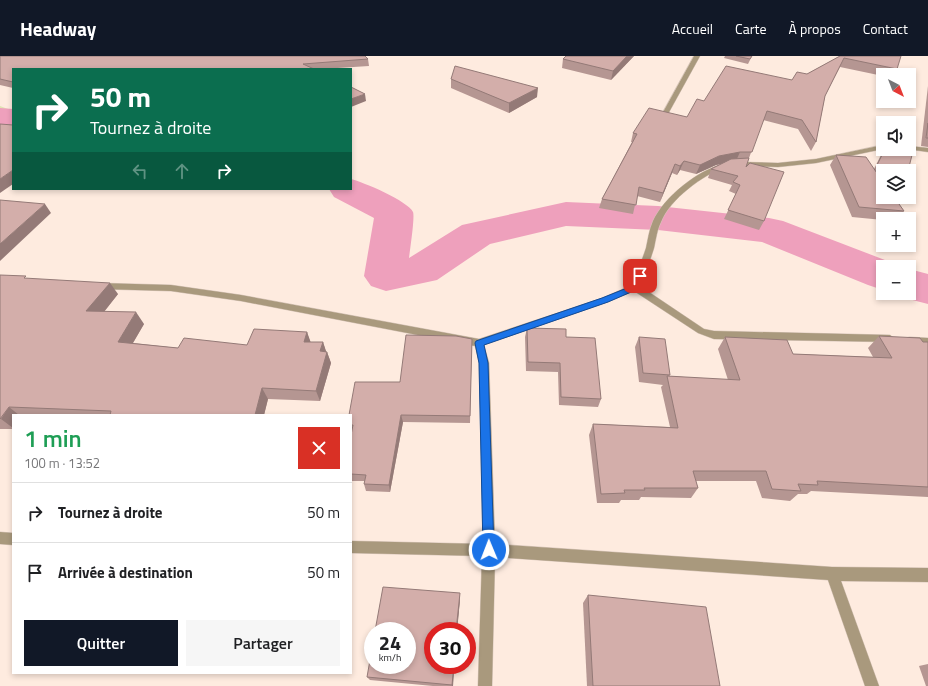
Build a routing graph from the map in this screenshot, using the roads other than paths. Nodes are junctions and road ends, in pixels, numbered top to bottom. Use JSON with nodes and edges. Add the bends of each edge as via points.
{"nodes":[{"id":1,"x":697,"y":56,"type":"edge"},
{"id":2,"x":665,"y":114,"type":"edge"},
{"id":3,"x":876,"y":149,"type":"edge"},
{"id":4,"x":916,"y":149,"type":"edge"},
{"id":5,"x":928,"y":150,"type":"edge"},
{"id":6,"x":91,"y":285,"type":"edge"},
{"id":7,"x":635,"y":287,"type":"junction"},
{"id":8,"x":928,"y":342,"type":"edge"},
{"id":9,"x":479,"y":343,"type":"junction"},
{"id":10,"x":0,"y":538,"type":"edge"},
{"id":11,"x":12,"y":539,"type":"edge"},
{"id":12,"x":352,"y":547,"type":"edge"},
{"id":13,"x":489,"y":550,"type":"junction"},
{"id":14,"x":832,"y":574,"type":"junction"},
{"id":15,"x":928,"y":576,"type":"edge"},
{"id":16,"x":485,"y":686,"type":"edge"},
{"id":17,"x":872,"y":686,"type":"edge"}],
"edges":[{"from":1,"to":2,"type":"street"},
{"from":3,"to":7,"type":"street","via":[[816,162],[778,165],[733,164],[718,167],[697,179],[663,210],[658,218]]},
{"from":4,"to":5,"type":"street"},
{"from":6,"to":9,"type":"street","via":[[171,288],[233,297]]},
{"from":7,"to":8,"type":"street","via":[[701,331],[714,335]]},
{"from":7,"to":9,"type":"street","via":[[605,300]]},
{"from":9,"to":13,"type":"street","via":[[484,363]]},
{"from":10,"to":11,"type":"street"},
{"from":12,"to":13,"type":"street"},
{"from":13,"to":14,"type":"street"},
{"from":13,"to":16,"type":"street"},
{"from":14,"to":15,"type":"street"},
{"from":14,"to":17,"type":"street"}]}
